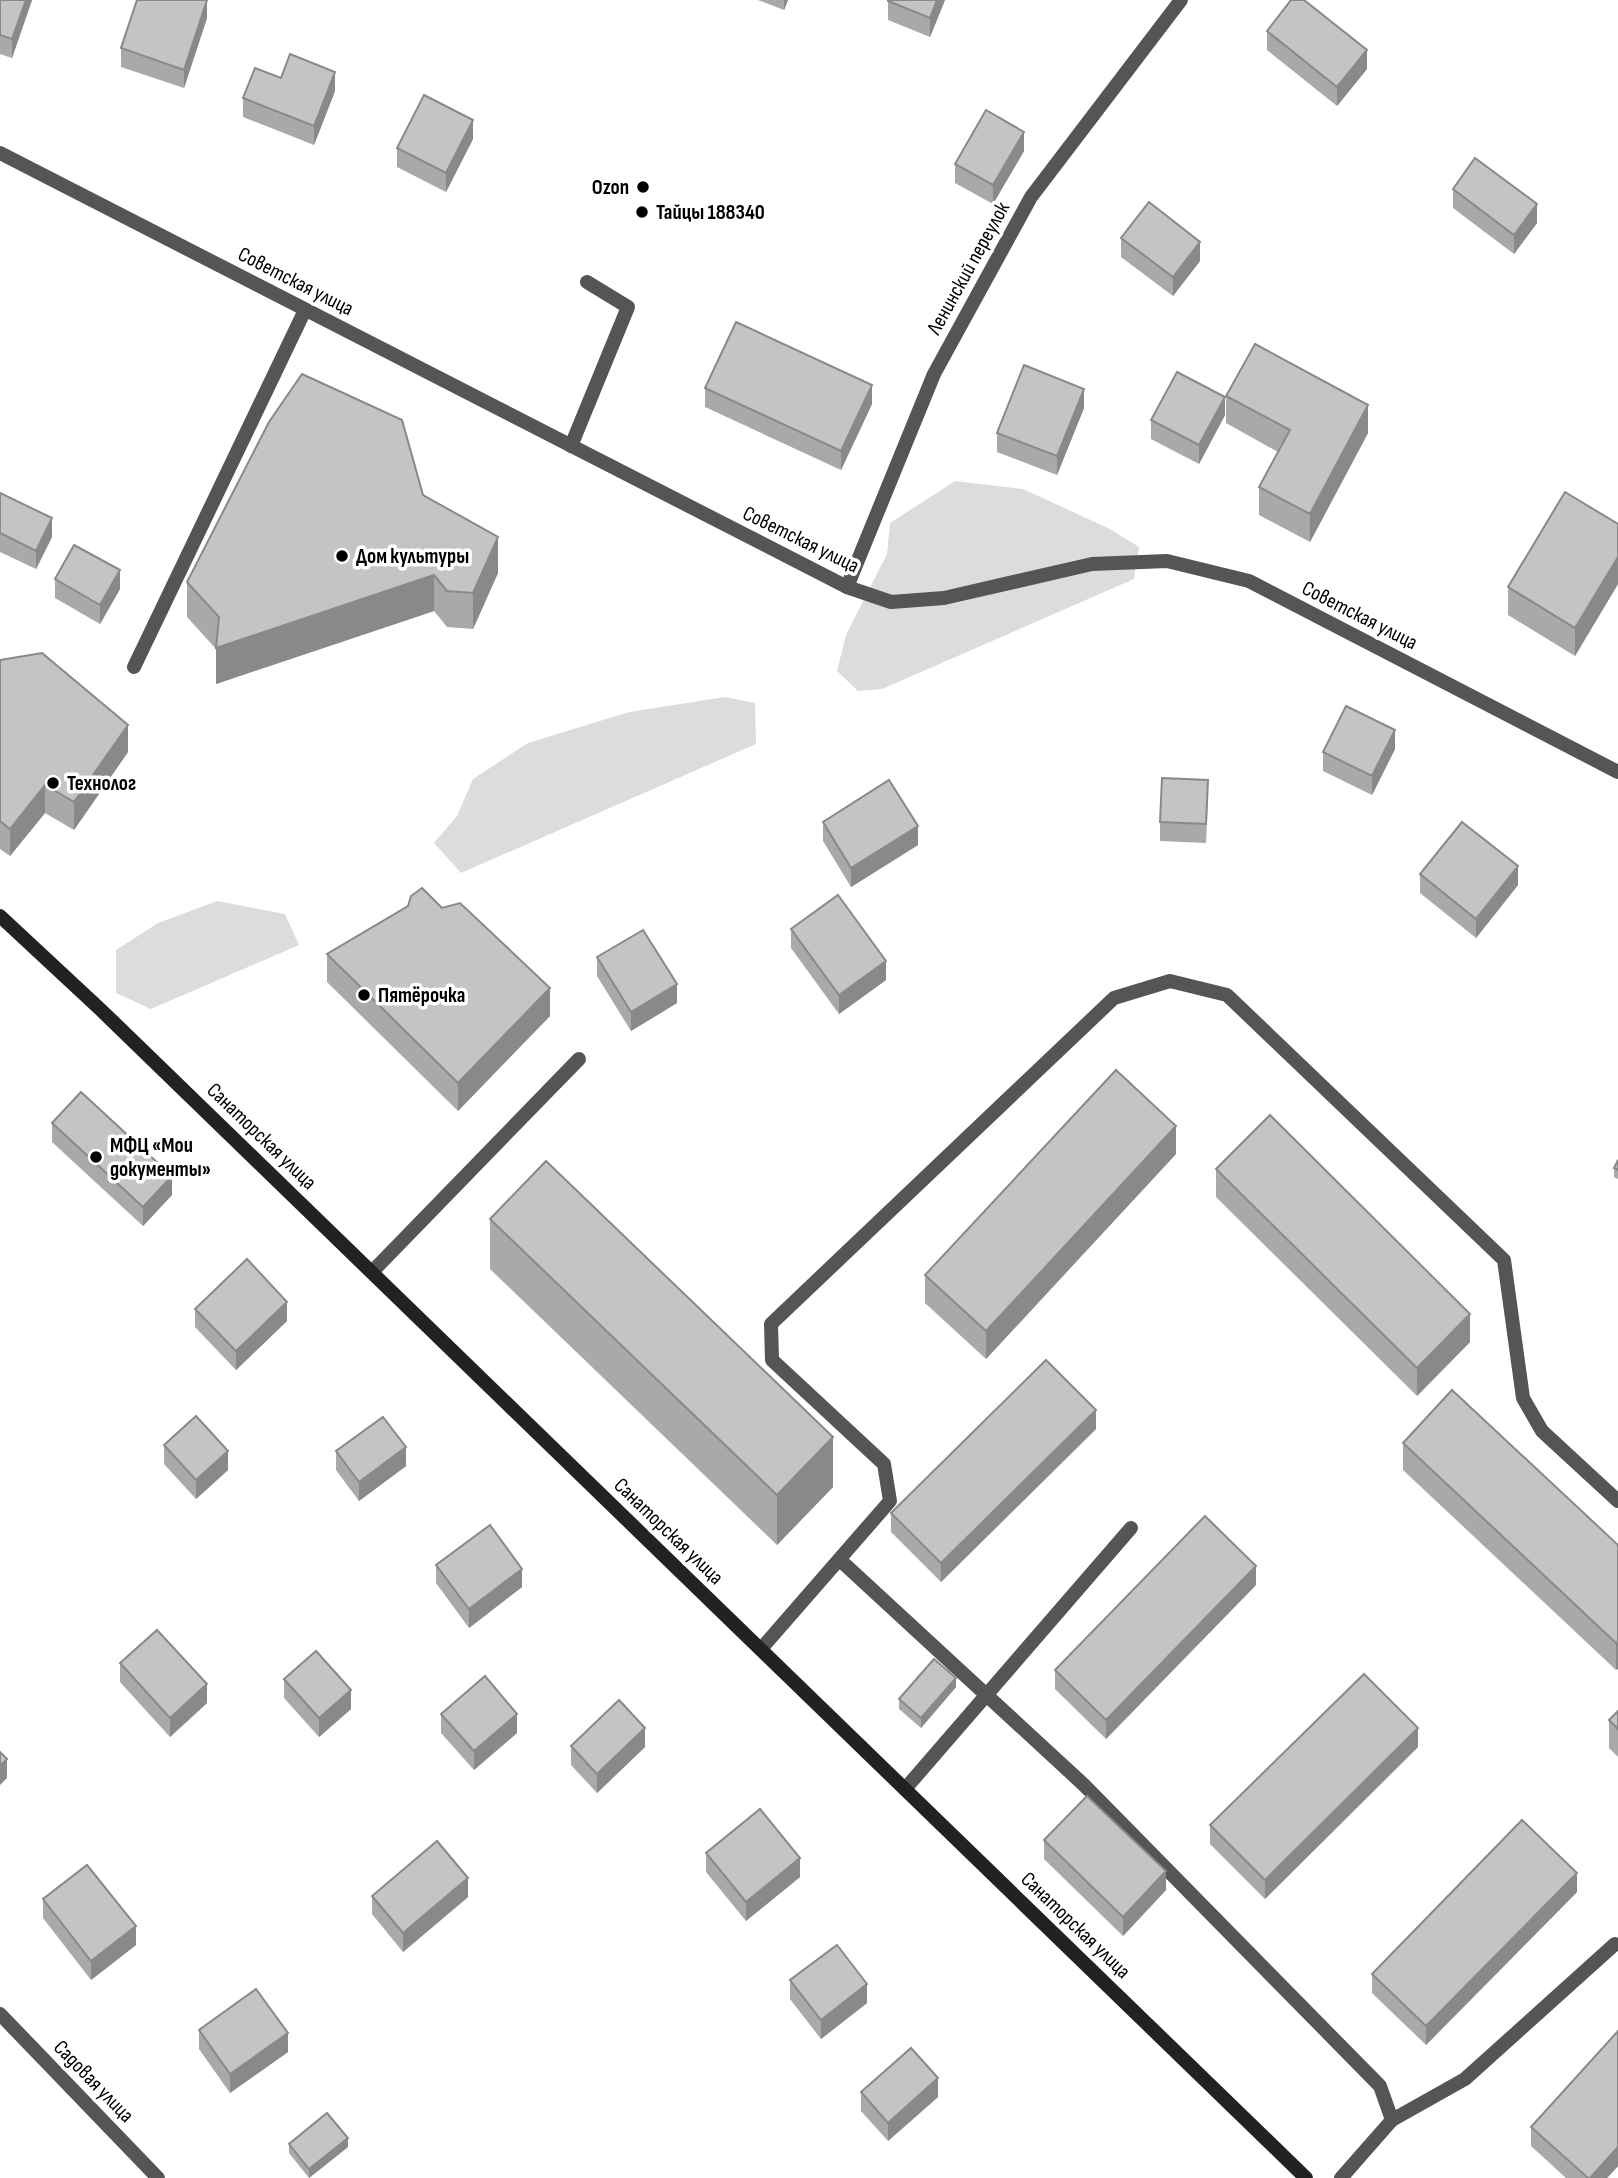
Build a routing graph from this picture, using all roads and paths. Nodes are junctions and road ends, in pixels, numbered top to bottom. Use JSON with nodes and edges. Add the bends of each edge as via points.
{"nodes":[{"id":1,"x":1181,"y":0,"type":"edge"},
{"id":2,"x":0,"y":153,"type":"edge"},
{"id":3,"x":587,"y":282,"type":"dead end"},
{"id":4,"x":305,"y":310,"type":"junction"},
{"id":5,"x":571,"y":446,"type":"junction"},
{"id":6,"x":847,"y":587,"type":"junction"},
{"id":7,"x":134,"y":667,"type":"dead end"},
{"id":8,"x":1618,"y":772,"type":"edge"},
{"id":9,"x":0,"y":916,"type":"edge"},
{"id":10,"x":579,"y":1059,"type":"dead end"},
{"id":11,"x":372,"y":1272,"type":"junction"},
{"id":12,"x":1618,"y":1501,"type":"edge"},
{"id":13,"x":1131,"y":1528,"type":"dead end"},
{"id":14,"x":840,"y":1560,"type":"junction"},
{"id":15,"x":761,"y":1649,"type":"junction"},
{"id":16,"x":987,"y":1695,"type":"junction"},
{"id":17,"x":905,"y":1789,"type":"junction"},
{"id":18,"x":1615,"y":1944,"type":"dead end"},
{"id":19,"x":0,"y":2014,"type":"edge"},
{"id":20,"x":1392,"y":2120,"type":"junction"},
{"id":21,"x":158,"y":2178,"type":"edge"},
{"id":22,"x":1306,"y":2178,"type":"edge"},
{"id":23,"x":1341,"y":2178,"type":"edge"}],
"edges":[{"from":1,"to":6,"type":"street","name":"Ленинский переулок","via":[[1031,197],[934,374]]},
{"from":2,"to":4,"type":"street","name":"Советская улица"},
{"from":3,"to":5,"type":"street","via":[[628,307]]},
{"from":4,"to":5,"type":"street","name":"Советская улица"},
{"from":4,"to":7,"type":"street"},
{"from":5,"to":6,"type":"street","name":"Советская улица"},
{"from":6,"to":8,"type":"street","name":"Советская улица","via":[[891,602],[944,598],[1092,564],[1167,561],[1249,581]]},
{"from":9,"to":11,"type":"street","name":"Санаторская улица"},
{"from":10,"to":11,"type":"street"},
{"from":11,"to":15,"type":"street","name":"Санаторская улица"},
{"from":12,"to":14,"type":"street","via":[[1542,1432],[1523,1398],[1504,1260],[1227,995],[1170,981],[1114,999],[771,1324],[772,1360],[884,1464],[890,1501]]},
{"from":13,"to":16,"type":"street"},
{"from":14,"to":15,"type":"street"},
{"from":14,"to":16,"type":"street"},
{"from":15,"to":17,"type":"street","name":"Санаторская улица"},
{"from":16,"to":17,"type":"street"},
{"from":16,"to":20,"type":"street","via":[[1084,1786],[1360,2064],[1380,2086]]},
{"from":17,"to":22,"type":"street","name":"Санаторская улица"},
{"from":18,"to":20,"type":"street","via":[[1465,2079]]},
{"from":19,"to":21,"type":"street","name":"Садовая улица"},
{"from":20,"to":23,"type":"street"}]}
